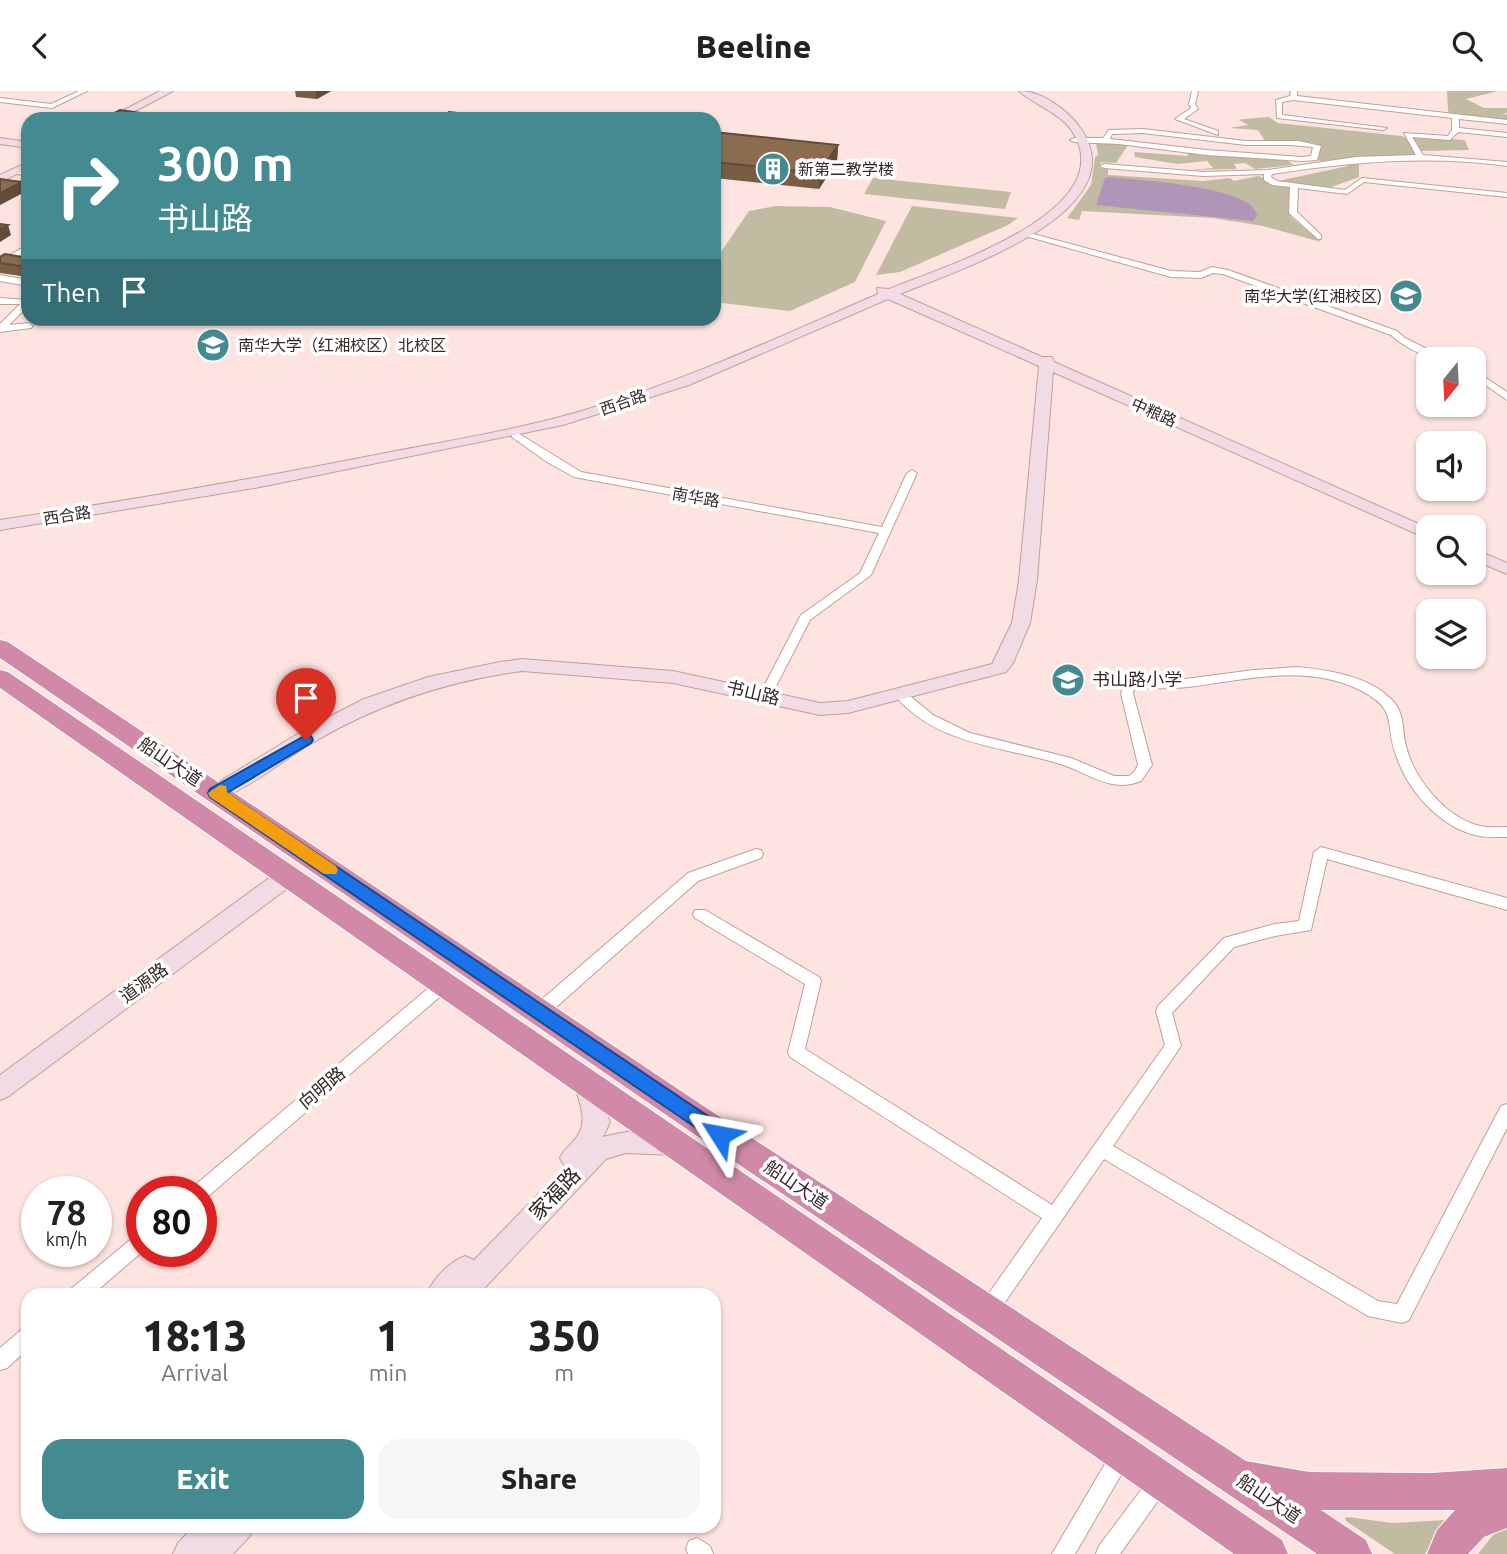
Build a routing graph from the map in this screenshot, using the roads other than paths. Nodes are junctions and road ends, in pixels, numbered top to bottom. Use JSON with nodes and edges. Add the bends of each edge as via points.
{"nodes":[{"id":1,"x":15,"y":91,"type":"edge"},
{"id":2,"x":84,"y":91,"type":"edge"},
{"id":3,"x":168,"y":91,"type":"edge"},
{"id":4,"x":174,"y":91,"type":"edge"},
{"id":5,"x":1016,"y":91,"type":"edge"},
{"id":6,"x":1024,"y":91,"type":"edge"},
{"id":7,"x":1195,"y":91,"type":"edge"},
{"id":8,"x":1294,"y":94,"type":"edge"},
{"id":9,"x":0,"y":99,"type":"edge"},
{"id":10,"x":126,"y":112,"type":"edge"},
{"id":11,"x":132,"y":112,"type":"edge"},
{"id":12,"x":1455,"y":116,"type":"junction"},
{"id":13,"x":1507,"y":122,"type":"edge"},
{"id":14,"x":1383,"y":124,"type":"dead end"},
{"id":15,"x":1456,"y":129,"type":"junction"},
{"id":16,"x":1507,"y":135,"type":"edge"},
{"id":17,"x":0,"y":140,"type":"edge"},
{"id":18,"x":1078,"y":140,"type":"junction"},
{"id":19,"x":1105,"y":141,"type":"junction"},
{"id":20,"x":21,"y":142,"type":"edge"},
{"id":21,"x":1263,"y":142,"type":"junction"},
{"id":22,"x":1129,"y":155,"type":"junction"},
{"id":23,"x":1264,"y":156,"type":"junction"},
{"id":24,"x":1290,"y":158,"type":"junction"},
{"id":25,"x":1422,"y":158,"type":"junction"},
{"id":26,"x":1507,"y":164,"type":"edge"},
{"id":27,"x":21,"y":166,"type":"edge"},
{"id":28,"x":1104,"y":166,"type":"dead end"},
{"id":29,"x":21,"y":167,"type":"edge"},
{"id":30,"x":1302,"y":167,"type":"junction"},
{"id":31,"x":15,"y":171,"type":"junction"},
{"id":32,"x":21,"y":172,"type":"edge"},
{"id":33,"x":1269,"y":172,"type":"junction"},
{"id":34,"x":0,"y":177,"type":"edge"},
{"id":35,"x":1294,"y":185,"type":"junction"},
{"id":36,"x":1507,"y":195,"type":"edge"},
{"id":37,"x":1025,"y":233,"type":"junction"},
{"id":38,"x":1318,"y":237,"type":"dead end"},
{"id":39,"x":21,"y":251,"type":"edge"},
{"id":40,"x":0,"y":264,"type":"edge"},
{"id":41,"x":0,"y":278,"type":"edge"},
{"id":42,"x":21,"y":282,"type":"edge"},
{"id":43,"x":887,"y":291,"type":"junction"},
{"id":44,"x":0,"y":301,"type":"edge"},
{"id":45,"x":21,"y":302,"type":"edge"},
{"id":46,"x":21,"y":308,"type":"edge"},
{"id":47,"x":28,"y":326,"type":"dead end"},
{"id":48,"x":0,"y":329,"type":"edge"},
{"id":49,"x":1417,"y":347,"type":"edge"},
{"id":50,"x":1047,"y":362,"type":"junction"},
{"id":51,"x":1082,"y":380,"type":"junction"},
{"id":52,"x":1486,"y":382,"type":"edge"},
{"id":53,"x":1044,"y":390,"type":"junction"},
{"id":54,"x":1507,"y":397,"type":"edge"},
{"id":55,"x":516,"y":435,"type":"dead end"},
{"id":56,"x":912,"y":473,"type":"dead end"},
{"id":57,"x":0,"y":517,"type":"edge"},
{"id":58,"x":0,"y":525,"type":"edge"},
{"id":59,"x":1416,"y":527,"type":"edge"},
{"id":60,"x":1416,"y":527,"type":"edge"},
{"id":61,"x":887,"y":531,"type":"junction"},
{"id":62,"x":1486,"y":557,"type":"edge"},
{"id":63,"x":1507,"y":567,"type":"edge"},
{"id":64,"x":0,"y":647,"type":"edge"},
{"id":65,"x":0,"y":677,"type":"edge"},
{"id":66,"x":900,"y":694,"type":"junction"},
{"id":67,"x":765,"y":696,"type":"junction"},
{"id":68,"x":216,"y":793,"type":"junction"},
{"id":69,"x":1507,"y":832,"type":"edge"},
{"id":70,"x":756,"y":854,"type":"dead end"},
{"id":71,"x":284,"y":874,"type":"junction"},
{"id":72,"x":1507,"y":904,"type":"edge"},
{"id":73,"x":700,"y":914,"type":"dead end"},
{"id":74,"x":444,"y":984,"type":"junction"},
{"id":75,"x":539,"y":1012,"type":"junction"},
{"id":76,"x":0,"y":1077,"type":"edge"},
{"id":77,"x":587,"y":1085,"type":"junction"},
{"id":78,"x":0,"y":1089,"type":"edge"},
{"id":79,"x":1507,"y":1111,"type":"edge"},
{"id":80,"x":674,"y":1144,"type":"junction"},
{"id":81,"x":1102,"y":1149,"type":"junction"},
{"id":82,"x":217,"y":1178,"type":"edge"},
{"id":83,"x":1054,"y":1216,"type":"junction"},
{"id":84,"x":126,"y":1254,"type":"edge"},
{"id":85,"x":86,"y":1288,"type":"edge"},
{"id":86,"x":447,"y":1288,"type":"edge"},
{"id":87,"x":466,"y":1288,"type":"edge"},
{"id":88,"x":987,"y":1312,"type":"junction"},
{"id":89,"x":21,"y":1343,"type":"edge"},
{"id":90,"x":0,"y":1361,"type":"edge"},
{"id":91,"x":1123,"y":1453,"type":"junction"},
{"id":92,"x":1239,"y":1479,"type":"junction"},
{"id":93,"x":1161,"y":1480,"type":"junction"},
{"id":94,"x":1507,"y":1487,"type":"edge"},
{"id":95,"x":1507,"y":1508,"type":"edge"},
{"id":96,"x":209,"y":1533,"type":"edge"},
{"id":97,"x":231,"y":1533,"type":"edge"},
{"id":98,"x":1256,"y":1549,"type":"edge"},
{"id":99,"x":189,"y":1554,"type":"edge"},
{"id":100,"x":211,"y":1554,"type":"edge"},
{"id":101,"x":1063,"y":1554,"type":"edge"},
{"id":102,"x":1107,"y":1554,"type":"edge"},
{"id":103,"x":1352,"y":1554,"type":"edge"},
{"id":104,"x":1447,"y":1554,"type":"edge"}],
"edges":[{"from":1,"to":9,"type":"street"},
{"from":2,"to":9,"type":"street","via":[[52,106]]},
{"from":3,"to":10,"type":"main road"},
{"from":4,"to":11,"type":"main road"},
{"from":5,"to":18,"type":"main road","via":[[1051,112]]},
{"from":6,"to":18,"type":"main road","via":[[1066,117]]},
{"from":7,"to":21,"type":"street","via":[[1195,109],[1179,120]]},
{"from":8,"to":12,"type":"street"},
{"from":8,"to":14,"type":"street","via":[[1279,100],[1279,117]]},
{"from":12,"to":13,"type":"street"},
{"from":12,"to":15,"type":"street"},
{"from":15,"to":16,"type":"street"},
{"from":15,"to":25,"type":"street","via":[[1450,138],[1408,134]]},
{"from":17,"to":20,"type":"main road"},
{"from":18,"to":19,"type":"street"},
{"from":18,"to":37,"type":"main road","name":"西合路","via":[[1086,167],[1074,193],[1053,215]]},
{"from":18,"to":43,"type":"main road","name":"西合路","via":[[1072,178],[1043,213]]},
{"from":19,"to":21,"type":"street","via":[[1109,132],[1131,130]]},
{"from":19,"to":22,"type":"street"},
{"from":21,"to":23,"type":"street"},
{"from":21,"to":24,"type":"street","via":[[1317,146],[1314,158]]},
{"from":22,"to":23,"type":"street"},
{"from":22,"to":28,"type":"street"},
{"from":22,"to":33,"type":"street","via":[[1203,174]]},
{"from":23,"to":24,"type":"street"},
{"from":24,"to":30,"type":"street"},
{"from":25,"to":26,"type":"street"},
{"from":25,"to":30,"type":"street","via":[[1352,159]]},
{"from":27,"to":34,"type":"main road"},
{"from":29,"to":31,"type":"main road"},
{"from":30,"to":33,"type":"street"},
{"from":31,"to":32,"type":"street"},
{"from":31,"to":34,"type":"main road"},
{"from":33,"to":35,"type":"street","via":[[1269,180]]},
{"from":35,"to":36,"type":"street","via":[[1347,192],[1362,180]]},
{"from":35,"to":38,"type":"street","via":[[1293,213]]},
{"from":37,"to":43,"type":"main road","name":"西合路"},
{"from":37,"to":49,"type":"street","via":[[1171,274],[1224,272],[1394,333]]},
{"from":39,"to":40,"type":"street"},
{"from":41,"to":42,"type":"street"},
{"from":43,"to":50,"type":"main road","name":"中粮路"},
{"from":43,"to":57,"type":"main road","name":"西合路","via":[[644,387],[561,413],[256,476]]},
{"from":43,"to":58,"type":"main road","name":"西合路","via":[[718,367],[567,419],[257,484]]},
{"from":44,"to":45,"type":"street"},
{"from":46,"to":48,"type":"street"},
{"from":47,"to":48,"type":"street"},
{"from":50,"to":51,"type":"main road","name":"中粮路"},
{"from":50,"to":53,"type":"main road","name":"书山路"},
{"from":50,"to":59,"type":"main road","name":"中粮路"},
{"from":51,"to":53,"type":"main road","via":[[1060,381]]},
{"from":51,"to":60,"type":"main road","name":"中粮路"},
{"from":52,"to":54,"type":"street"},
{"from":53,"to":66,"type":"main road","name":"书山路","via":[[1028,580],[1021,623],[1004,663],[990,672]]},
{"from":55,"to":61,"type":"street","name":"南华路","via":[[578,475]]},
{"from":56,"to":61,"type":"street"},
{"from":61,"to":67,"type":"street","via":[[865,575],[805,618]]},
{"from":62,"to":63,"type":"main road"},
{"from":64,"to":68,"type":"highway","name":"船山大道"},
{"from":65,"to":71,"type":"highway","name":"船山大道"},
{"from":66,"to":67,"type":"main road","name":"书山路","via":[[835,709]]},
{"from":66,"to":69,"type":"street","via":[[933,721],[971,739],[1066,760],[1122,781],[1136,779],[1145,765],[1127,693],[1129,684],[1191,683],[1288,671],[1328,676],[1355,683],[1390,705],[1400,748],[1415,779],[1445,813],[1475,829]]},
{"from":67,"to":68,"type":"main road","name":"书山路","via":[[650,675],[505,667],[392,696],[351,713]]},
{"from":68,"to":75,"type":"highway","name":"船山大道"},
{"from":70,"to":75,"type":"street","via":[[693,877]]},
{"from":71,"to":74,"type":"highway","name":"船山大道"},
{"from":71,"to":76,"type":"main road","name":"道源路"},
{"from":71,"to":78,"type":"main road","name":"道源路"},
{"from":72,"to":81,"type":"street","via":[[1321,852],[1306,926],[1229,942],[1164,1011],[1173,1046]]},
{"from":73,"to":83,"type":"street","via":[[813,981],[796,1052]]},
{"from":74,"to":77,"type":"highway","name":"船山大道"},
{"from":74,"to":82,"type":"street","name":"向明路"},
{"from":75,"to":88,"type":"highway","name":"船山大道"},
{"from":77,"to":80,"type":"highway","name":"船山大道"},
{"from":77,"to":86,"type":"main road","name":"家福路","via":[[597,1122],[587,1144]]},
{"from":79,"to":81,"type":"street","via":[[1402,1314],[1375,1310]]},
{"from":80,"to":87,"type":"main road","name":"家福路","via":[[626,1142],[598,1150]]},
{"from":80,"to":91,"type":"highway","name":"船山大道"},
{"from":81,"to":83,"type":"street"},
{"from":83,"to":88,"type":"street"},
{"from":84,"to":85,"type":"street"},
{"from":88,"to":92,"type":"highway","name":"船山大道"},
{"from":89,"to":90,"type":"street"},
{"from":91,"to":93,"type":"highway","name":"船山大道"},
{"from":91,"to":101,"type":"street"},
{"from":92,"to":94,"type":"highway","via":[[1310,1491]]},
{"from":92,"to":103,"type":"highway","name":"船山大道"},
{"from":93,"to":98,"type":"highway","name":"船山大道"},
{"from":93,"to":102,"type":"street"},
{"from":95,"to":104,"type":"highway","via":[[1489,1511],[1464,1525]]},
{"from":96,"to":99,"type":"main road"},
{"from":97,"to":100,"type":"main road"}]}
